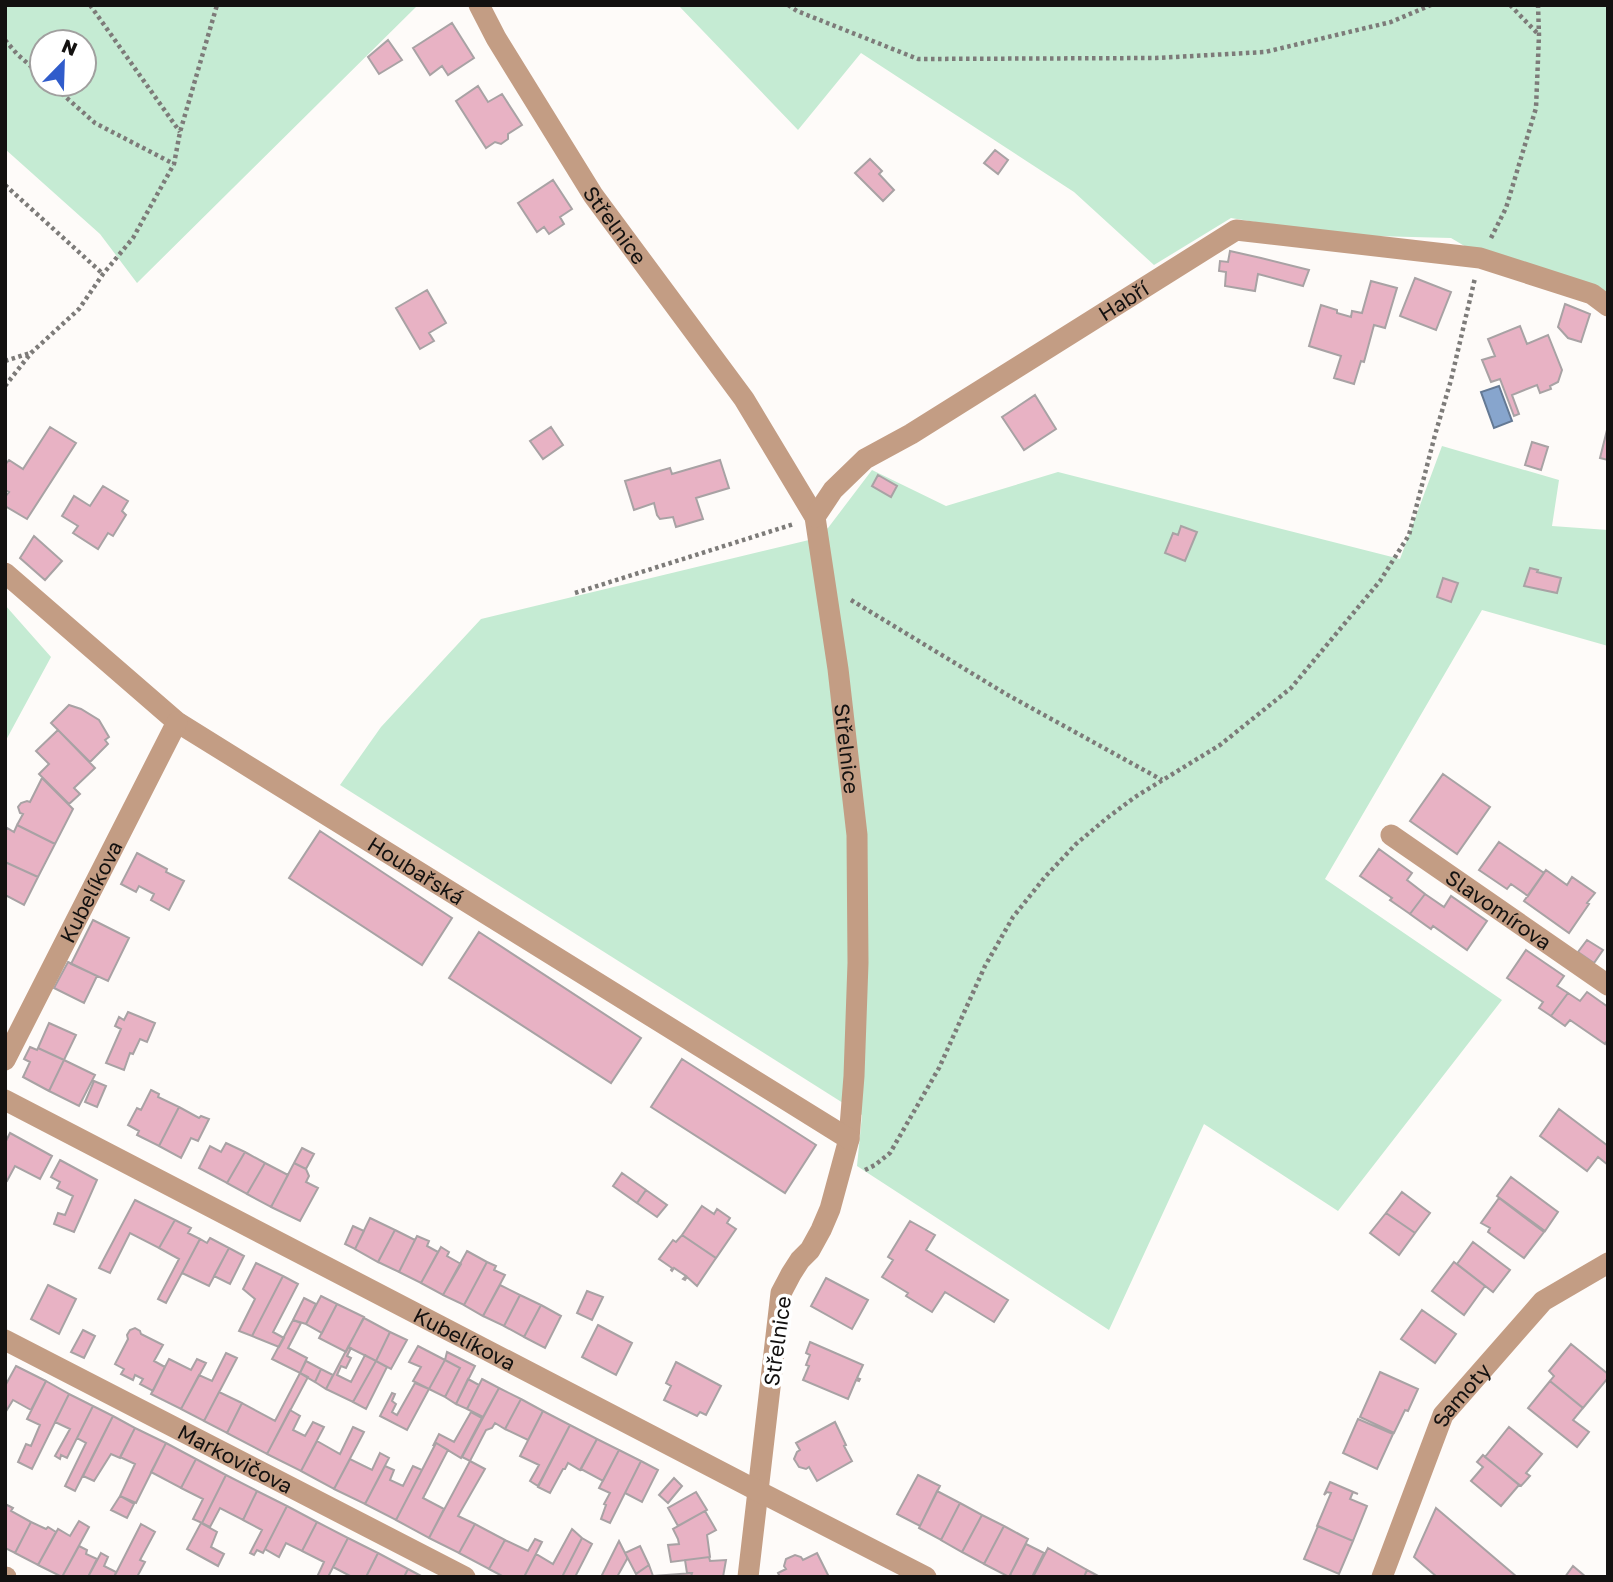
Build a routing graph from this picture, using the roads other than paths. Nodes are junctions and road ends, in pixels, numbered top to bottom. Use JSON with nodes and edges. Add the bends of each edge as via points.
{"nodes":[{"id":1,"x":479,"y":5,"type":"edge"},
{"id":2,"x":1608,"y":306,"type":"edge"},
{"id":3,"x":815,"y":517,"type":"junction"},
{"id":4,"x":5,"y":573,"type":"edge"},
{"id":5,"x":177,"y":722,"type":"junction"},
{"id":6,"x":1391,"y":835,"type":"dead end"},
{"id":7,"x":1608,"y":985,"type":"edge"},
{"id":8,"x":5,"y":1060,"type":"edge"},
{"id":9,"x":5,"y":1100,"type":"edge"},
{"id":10,"x":849,"y":1139,"type":"junction"},
{"id":11,"x":1608,"y":1263,"type":"edge"},
{"id":12,"x":5,"y":1340,"type":"edge"},
{"id":13,"x":758,"y":1492,"type":"junction"},
{"id":14,"x":465,"y":1577,"type":"edge"},
{"id":15,"x":748,"y":1577,"type":"edge"},
{"id":16,"x":926,"y":1577,"type":"edge"},
{"id":17,"x":1382,"y":1577,"type":"edge"}],
"edges":[{"from":1,"to":3,"type":"street","name":"Střelnice","via":[[593,195],[744,399]]},
{"from":2,"to":3,"type":"street","name":"Habří","via":[[1592,295],[1480,258],[1236,230],[922,428],[865,459],[833,490]]},
{"from":3,"to":10,"type":"street","name":"Střelnice","via":[[857,835],[858,963]]},
{"from":4,"to":5,"type":"street","name":"Houbařská"},
{"from":5,"to":8,"type":"street","name":"Kubelíkova"},
{"from":5,"to":10,"type":"street","name":"Houbařská"},
{"from":6,"to":7,"type":"street","name":"Slavomírova"},
{"from":9,"to":13,"type":"street","name":"Kubelíkova"},
{"from":10,"to":13,"type":"street","name":"Střelnice","via":[[821,1230],[781,1293]]},
{"from":11,"to":17,"type":"street","name":"Samoty","via":[[1543,1300],[1443,1415]]},
{"from":12,"to":14,"type":"street","name":"Markovičova"},
{"from":13,"to":15,"type":"street","name":"Střelnice"},
{"from":13,"to":16,"type":"street","name":"Kubelíkova"}]}
